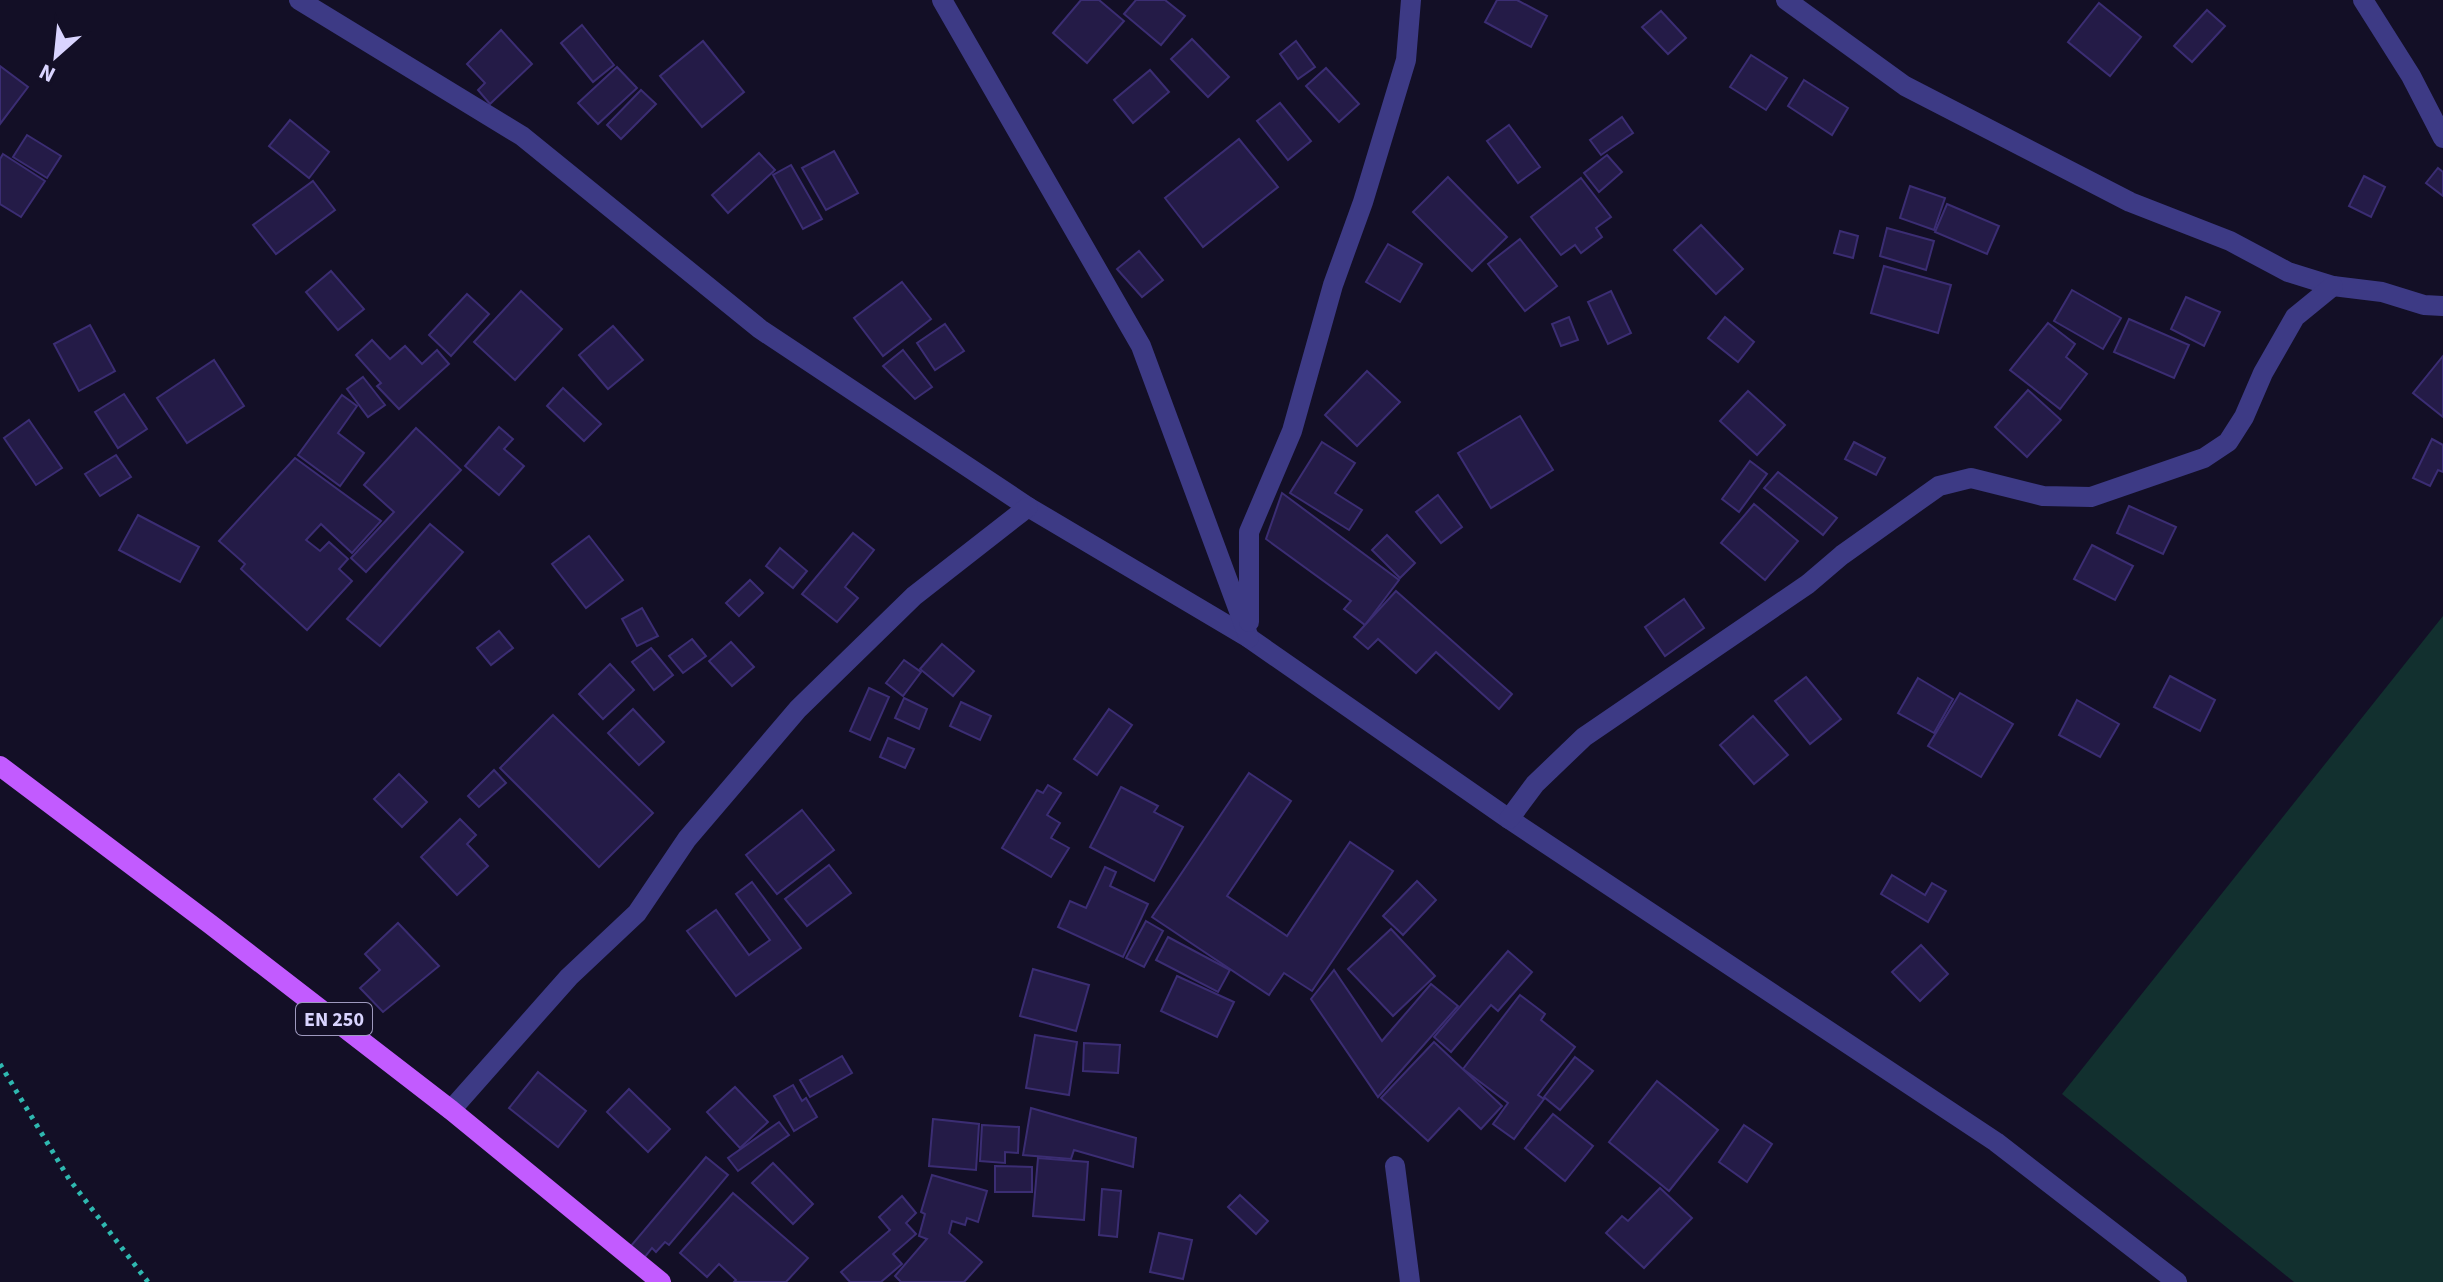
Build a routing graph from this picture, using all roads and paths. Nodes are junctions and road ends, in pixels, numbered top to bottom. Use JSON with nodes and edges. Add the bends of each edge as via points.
{"nodes":[{"id":1,"x":299,"y":0,"type":"edge"},
{"id":2,"x":942,"y":0,"type":"edge"},
{"id":3,"x":1411,"y":0,"type":"edge"},
{"id":4,"x":1786,"y":0,"type":"edge"},
{"id":5,"x":2363,"y":0,"type":"edge"},
{"id":6,"x":2443,"y":138,"type":"edge"},
{"id":7,"x":2333,"y":286,"type":"junction"},
{"id":8,"x":2443,"y":306,"type":"edge"},
{"id":9,"x":1028,"y":507,"type":"junction"},
{"id":10,"x":1249,"y":638,"type":"junction"},
{"id":11,"x":0,"y":766,"type":"edge"},
{"id":12,"x":1509,"y":819,"type":"junction"},
{"id":13,"x":0,"y":1064,"type":"edge"},
{"id":14,"x":451,"y":1110,"type":"junction"},
{"id":15,"x":1395,"y":1166,"type":"dead end"},
{"id":16,"x":148,"y":1282,"type":"edge"},
{"id":17,"x":661,"y":1282,"type":"edge"},
{"id":18,"x":1410,"y":1282,"type":"edge"},
{"id":19,"x":2177,"y":1282,"type":"edge"}],
"edges":[{"from":1,"to":9,"type":"street","via":[[522,136],[760,329]]},
{"from":2,"to":10,"type":"street","via":[[1141,346]]},
{"from":3,"to":10,"type":"street","via":[[1406,60],[1363,202],[1333,285],[1292,431],[1249,532]]},
{"from":4,"to":7,"type":"street","via":[[1905,86],[1961,116],[2130,202],[2230,241],[2288,272]]},
{"from":5,"to":6,"type":"street"},
{"from":7,"to":8,"type":"street"},
{"from":7,"to":12,"type":"street","via":[[2295,317],[2228,442],[2204,458],[2091,497],[2043,496],[1971,478],[1939,486],[1808,584],[1584,737],[1535,784]]},
{"from":9,"to":10,"type":"street"},
{"from":9,"to":14,"type":"street","via":[[914,596],[798,709],[687,839],[637,913],[569,977]]},
{"from":10,"to":12,"type":"street"},
{"from":11,"to":14,"type":"main road","number":"EN 250"},
{"from":12,"to":19,"type":"street","via":[[1996,1142]]},
{"from":13,"to":16,"type":"path","via":[[69,1179]]},
{"from":14,"to":17,"type":"main road","number":"EN 250"},
{"from":15,"to":18,"type":"street"}]}
